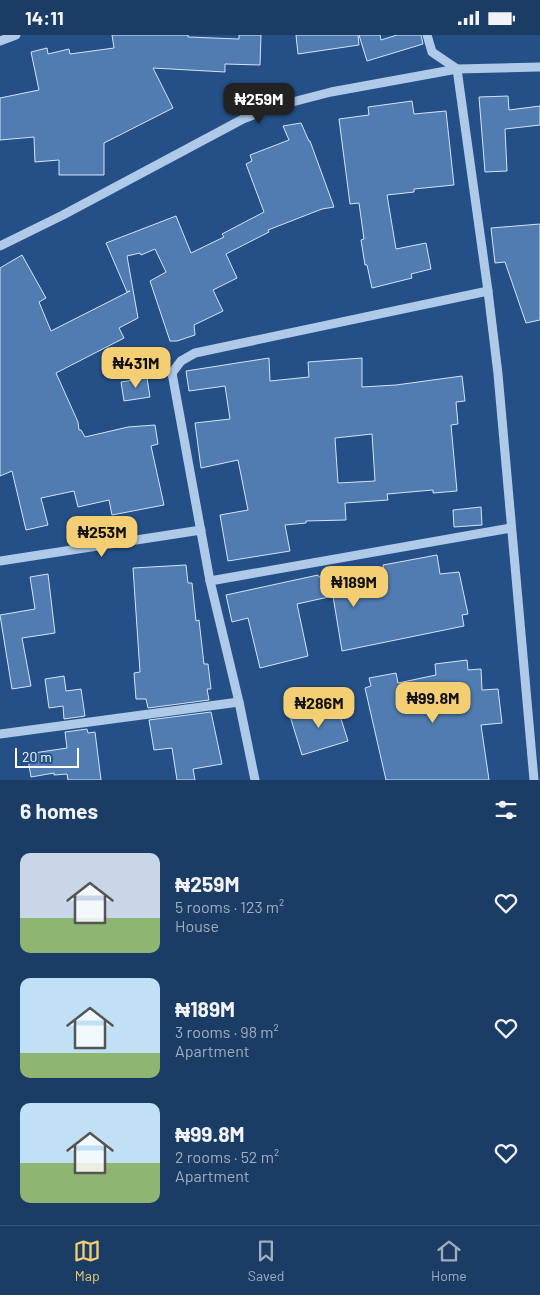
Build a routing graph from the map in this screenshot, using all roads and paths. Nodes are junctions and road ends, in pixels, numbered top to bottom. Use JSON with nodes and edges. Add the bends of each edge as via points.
{"nodes":[{"id":1,"x":16,"y":35,"type":"edge"},
{"id":2,"x":427,"y":35,"type":"edge"},
{"id":3,"x":0,"y":41,"type":"edge"},
{"id":4,"x":540,"y":67,"type":"edge"},
{"id":5,"x":457,"y":69,"type":"junction"},
{"id":6,"x":0,"y":246,"type":"edge"},
{"id":7,"x":488,"y":291,"type":"junction"},
{"id":8,"x":201,"y":529,"type":"junction"},
{"id":9,"x":511,"y":529,"type":"junction"},
{"id":10,"x":0,"y":561,"type":"edge"},
{"id":11,"x":210,"y":581,"type":"junction"},
{"id":12,"x":239,"y":702,"type":"junction"},
{"id":13,"x":0,"y":733,"type":"edge"},
{"id":14,"x":254,"y":780,"type":"edge"},
{"id":15,"x":534,"y":780,"type":"edge"}],
"edges":[{"from":1,"to":3,"type":"street"},
{"from":2,"to":5,"type":"street","via":[[432,52]]},
{"from":4,"to":5,"type":"street"},
{"from":5,"to":6,"type":"street","via":[[331,91],[242,119]]},
{"from":5,"to":7,"type":"street"},
{"from":7,"to":8,"type":"street","via":[[195,353],[182,361],[172,373]]},
{"from":7,"to":9,"type":"street"},
{"from":8,"to":10,"type":"street"},
{"from":8,"to":11,"type":"street"},
{"from":9,"to":11,"type":"street"},
{"from":9,"to":15,"type":"street"},
{"from":11,"to":12,"type":"street"},
{"from":12,"to":13,"type":"street"},
{"from":12,"to":14,"type":"street"}]}
